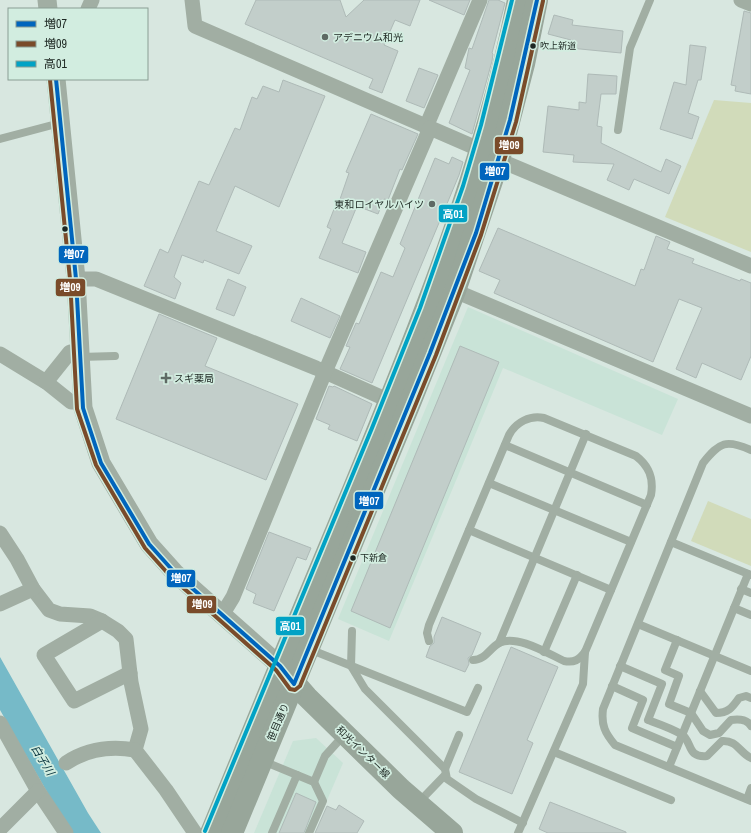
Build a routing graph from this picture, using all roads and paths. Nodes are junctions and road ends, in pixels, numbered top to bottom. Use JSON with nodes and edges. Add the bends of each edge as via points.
{"nodes":[{"id":1,"x":192,"y":0,"type":"edge"},
{"id":2,"x":480,"y":0,"type":"edge"},
{"id":3,"x":518,"y":0,"type":"edge"},
{"id":4,"x":537,"y":0,"type":"edge"},
{"id":5,"x":650,"y":0,"type":"edge"},
{"id":6,"x":741,"y":0,"type":"edge"},
{"id":7,"x":751,"y":4,"type":"edge"},
{"id":8,"x":56,"y":80,"type":"edge"},
{"id":9,"x":60,"y":123,"type":"junction"},
{"id":10,"x":428,"y":128,"type":"junction"},
{"id":11,"x":618,"y":130,"type":"dead end"},
{"id":12,"x":0,"y":139,"type":"edge"},
{"id":13,"x":490,"y":155,"type":"junction"},
{"id":14,"x":751,"y":266,"type":"edge"},
{"id":15,"x":76,"y":279,"type":"junction"},
{"id":16,"x":455,"y":291,"type":"junction"},
{"id":17,"x":0,"y":354,"type":"edge"},
{"id":18,"x":80,"y":354,"type":"junction"},
{"id":19,"x":115,"y":356,"type":"dead end"},
{"id":20,"x":325,"y":372,"type":"junction"},
{"id":21,"x":46,"y":382,"type":"junction"},
{"id":22,"x":390,"y":401,"type":"junction"},
{"id":23,"x":83,"y":402,"type":"junction"},
{"id":24,"x":751,"y":416,"type":"edge"},
{"id":25,"x":586,"y":434,"type":"junction"},
{"id":26,"x":505,"y":445,"type":"junction"},
{"id":27,"x":751,"y":450,"type":"edge"},
{"id":28,"x":570,"y":472,"type":"junction"},
{"id":29,"x":489,"y":483,"type":"junction"},
{"id":30,"x":647,"y":505,"type":"junction"},
{"id":31,"x":554,"y":510,"type":"junction"},
{"id":32,"x":469,"y":530,"type":"junction"},
{"id":33,"x":0,"y":533,"type":"edge"},
{"id":34,"x":631,"y":542,"type":"junction"},
{"id":35,"x":671,"y":542,"type":"junction"},
{"id":36,"x":534,"y":558,"type":"junction"},
{"id":37,"x":749,"y":574,"type":"edge"},
{"id":38,"x":577,"y":576,"type":"junction"},
{"id":39,"x":33,"y":589,"type":"junction"},
{"id":40,"x":741,"y":589,"type":"junction"},
{"id":41,"x":611,"y":590,"type":"junction"},
{"id":42,"x":751,"y":593,"type":"edge"},
{"id":43,"x":0,"y":604,"type":"edge"},
{"id":44,"x":734,"y":608,"type":"junction"},
{"id":45,"x":222,"y":615,"type":"junction"},
{"id":46,"x":751,"y":615,"type":"edge"},
{"id":47,"x":102,"y":621,"type":"junction"},
{"id":48,"x":638,"y":624,"type":"junction"},
{"id":49,"x":352,"y":631,"type":"dead end"},
{"id":50,"x":677,"y":640,"type":"junction"},
{"id":51,"x":429,"y":641,"type":"dead end"},
{"id":52,"x":499,"y":643,"type":"junction"},
{"id":53,"x":308,"y":649,"type":"junction"},
{"id":54,"x":544,"y":652,"type":"junction"},
{"id":55,"x":585,"y":652,"type":"junction"},
{"id":56,"x":715,"y":656,"type":"junction"},
{"id":57,"x":473,"y":660,"type":"dead end"},
{"id":58,"x":280,"y":666,"type":"junction"},
{"id":59,"x":351,"y":666,"type":"junction"},
{"id":60,"x":620,"y":666,"type":"junction"},
{"id":61,"x":751,"y":670,"type":"edge"},
{"id":62,"x":130,"y":673,"type":"junction"},
{"id":63,"x":294,"y":684,"type":"junction"},
{"id":64,"x":612,"y":686,"type":"junction"},
{"id":65,"x":478,"y":688,"type":"dead end"},
{"id":66,"x":700,"y":691,"type":"junction"},
{"id":67,"x":751,"y":698,"type":"edge"},
{"id":68,"x":691,"y":713,"type":"junction"},
{"id":69,"x":0,"y":723,"type":"edge"},
{"id":70,"x":751,"y":726,"type":"edge"},
{"id":71,"x":344,"y":734,"type":"junction"},
{"id":72,"x":683,"y":734,"type":"junction"},
{"id":73,"x":459,"y":735,"type":"dead end"},
{"id":74,"x":677,"y":747,"type":"junction"},
{"id":75,"x":135,"y":750,"type":"junction"},
{"id":76,"x":554,"y":752,"type":"junction"},
{"id":77,"x":751,"y":758,"type":"edge"},
{"id":78,"x":262,"y":760,"type":"junction"},
{"id":79,"x":66,"y":762,"type":"dead end"},
{"id":80,"x":669,"y":767,"type":"junction"},
{"id":81,"x":445,"y":772,"type":"junction"},
{"id":82,"x":297,"y":775,"type":"junction"},
{"id":83,"x":314,"y":782,"type":"junction"},
{"id":84,"x":751,"y":788,"type":"edge"},
{"id":85,"x":38,"y":791,"type":"junction"},
{"id":86,"x":671,"y":800,"type":"dead end"},
{"id":87,"x":749,"y":800,"type":"edge"},
{"id":88,"x":418,"y":804,"type":"junction"},
{"id":89,"x":523,"y":823,"type":"junction"},
{"id":90,"x":0,"y":828,"type":"edge"},
{"id":91,"x":66,"y":833,"type":"edge"},
{"id":92,"x":195,"y":833,"type":"edge"},
{"id":93,"x":211,"y":833,"type":"edge"},
{"id":94,"x":232,"y":833,"type":"edge"},
{"id":95,"x":272,"y":833,"type":"edge"},
{"id":96,"x":309,"y":833,"type":"edge"},
{"id":97,"x":452,"y":833,"type":"edge"},
{"id":98,"x":518,"y":833,"type":"edge"}],
"edges":[{"from":1,"to":10,"type":"street","via":[[195,26]]},
{"from":2,"to":10,"type":"street"},
{"from":3,"to":13,"type":"main road","name":"笹目通り","via":[[501,76]]},
{"from":4,"to":13,"type":"main road","name":"笹目通り","via":[[524,64]]},
{"from":5,"to":11,"type":"lane","via":[[630,48]]},
{"from":6,"to":7,"type":"street"},
{"from":8,"to":9,"type":"street"},
{"from":9,"to":12,"type":"lane"},
{"from":9,"to":15,"type":"street"},
{"from":10,"to":13,"type":"street"},
{"from":10,"to":20,"type":"street"},
{"from":13,"to":14,"type":"street"},
{"from":13,"to":16,"type":"main road","name":"笹目通り"},
{"from":13,"to":22,"type":"main road","name":"笹目通り"},
{"from":15,"to":18,"type":"street"},
{"from":15,"to":20,"type":"street","via":[[96,279]]},
{"from":16,"to":24,"type":"street"},
{"from":16,"to":53,"type":"main road","name":"笹目通り"},
{"from":17,"to":21,"type":"street"},
{"from":18,"to":19,"type":"lane"},
{"from":18,"to":21,"type":"street","via":[[70,352]]},
{"from":18,"to":23,"type":"street"},
{"from":20,"to":22,"type":"street"},
{"from":20,"to":45,"type":"street","via":[[233,597]]},
{"from":21,"to":23,"type":"street","via":[[71,402]]},
{"from":22,"to":58,"type":"main road","name":"笹目通り"},
{"from":23,"to":45,"type":"street","via":[[101,463],[149,544]]},
{"from":25,"to":26,"type":"lane","via":[[538,417],[516,425]]},
{"from":25,"to":28,"type":"lane"},
{"from":25,"to":30,"type":"lane","via":[[645,462],[653,483]]},
{"from":26,"to":28,"type":"lane"},
{"from":26,"to":29,"type":"lane"},
{"from":27,"to":35,"type":"lane","via":[[726,442],[714,449],[703,463]]},
{"from":28,"to":30,"type":"lane"},
{"from":28,"to":31,"type":"lane"},
{"from":29,"to":31,"type":"lane"},
{"from":29,"to":32,"type":"lane"},
{"from":30,"to":34,"type":"lane"},
{"from":31,"to":34,"type":"lane"},
{"from":31,"to":36,"type":"lane"},
{"from":32,"to":36,"type":"lane"},
{"from":32,"to":51,"type":"lane","via":[[429,625]]},
{"from":33,"to":39,"type":"street","via":[[18,559]]},
{"from":34,"to":41,"type":"lane"},
{"from":35,"to":37,"type":"lane"},
{"from":35,"to":48,"type":"lane"},
{"from":36,"to":38,"type":"lane"},
{"from":36,"to":52,"type":"lane"},
{"from":37,"to":40,"type":"lane"},
{"from":38,"to":41,"type":"lane"},
{"from":38,"to":54,"type":"lane"},
{"from":39,"to":43,"type":"street"},
{"from":39,"to":47,"type":"street","via":[[49,610],[60,614],[90,616]]},
{"from":40,"to":42,"type":"lane"},
{"from":40,"to":44,"type":"lane"},
{"from":41,"to":55,"type":"lane"},
{"from":44,"to":46,"type":"lane"},
{"from":44,"to":56,"type":"lane"},
{"from":45,"to":58,"type":"street"},
{"from":47,"to":62,"type":"street","via":[[126,639]]},
{"from":47,"to":62,"type":"street","via":[[44,655],[74,701]]},
{"from":48,"to":50,"type":"lane"},
{"from":48,"to":60,"type":"lane"},
{"from":49,"to":59,"type":"lane"},
{"from":50,"to":56,"type":"lane"},
{"from":50,"to":68,"type":"lane","via":[[665,670],[679,676],[669,704]]},
{"from":52,"to":54,"type":"lane","via":[[513,640]]},
{"from":52,"to":57,"type":"lane","via":[[483,658]]},
{"from":53,"to":59,"type":"lane"},
{"from":53,"to":63,"type":"main road","name":"笹目通り"},
{"from":54,"to":55,"type":"lane","via":[[572,662]]},
{"from":55,"to":76,"type":"lane","via":[[584,684]]},
{"from":56,"to":61,"type":"lane"},
{"from":56,"to":66,"type":"lane"},
{"from":58,"to":63,"type":"main road","name":"和光インター線"},
{"from":58,"to":93,"type":"main road","name":"笹目通り"},
{"from":59,"to":65,"type":"lane","via":[[467,712]]},
{"from":59,"to":81,"type":"lane","via":[[365,689]]},
{"from":60,"to":64,"type":"lane"},
{"from":60,"to":72,"type":"lane","via":[[662,684],[648,720]]},
{"from":62,"to":75,"type":"street","via":[[141,729]]},
{"from":63,"to":71,"type":"main road","name":"和光インター線"},
{"from":63,"to":78,"type":"main road","name":"笹目通り"},
{"from":64,"to":74,"type":"lane","via":[[643,700],[632,728]]},
{"from":64,"to":80,"type":"lane","via":[[601,721],[606,734],[615,745]]},
{"from":66,"to":67,"type":"lane","via":[[716,713],[724,713],[731,709],[738,698]]},
{"from":66,"to":68,"type":"lane"},
{"from":68,"to":70,"type":"lane","via":[[703,731],[710,735],[719,733],[731,720],[739,719]]},
{"from":68,"to":72,"type":"lane"},
{"from":69,"to":85,"type":"street"},
{"from":71,"to":83,"type":"lane","via":[[325,756]]},
{"from":71,"to":88,"type":"main road","name":"和光インター線"},
{"from":72,"to":74,"type":"lane"},
{"from":72,"to":77,"type":"lane","via":[[691,751],[700,757],[707,756],[722,741],[730,741],[737,744],[745,755]]},
{"from":73,"to":81,"type":"lane"},
{"from":74,"to":80,"type":"lane"},
{"from":75,"to":79,"type":"street","via":[[95,750]]},
{"from":75,"to":92,"type":"street"},
{"from":76,"to":86,"type":"lane"},
{"from":76,"to":89,"type":"lane"},
{"from":78,"to":82,"type":"lane"},
{"from":78,"to":94,"type":"main road","name":"笹目通り"},
{"from":80,"to":87,"type":"lane"},
{"from":81,"to":88,"type":"lane"},
{"from":81,"to":89,"type":"lane","via":[[451,783]]},
{"from":82,"to":83,"type":"lane"},
{"from":82,"to":95,"type":"lane"},
{"from":83,"to":96,"type":"lane","via":[[322,801]]},
{"from":84,"to":87,"type":"lane"},
{"from":85,"to":90,"type":"street"},
{"from":85,"to":91,"type":"street"},
{"from":88,"to":97,"type":"main road","name":"和光インター線"},
{"from":89,"to":98,"type":"lane"}]}
